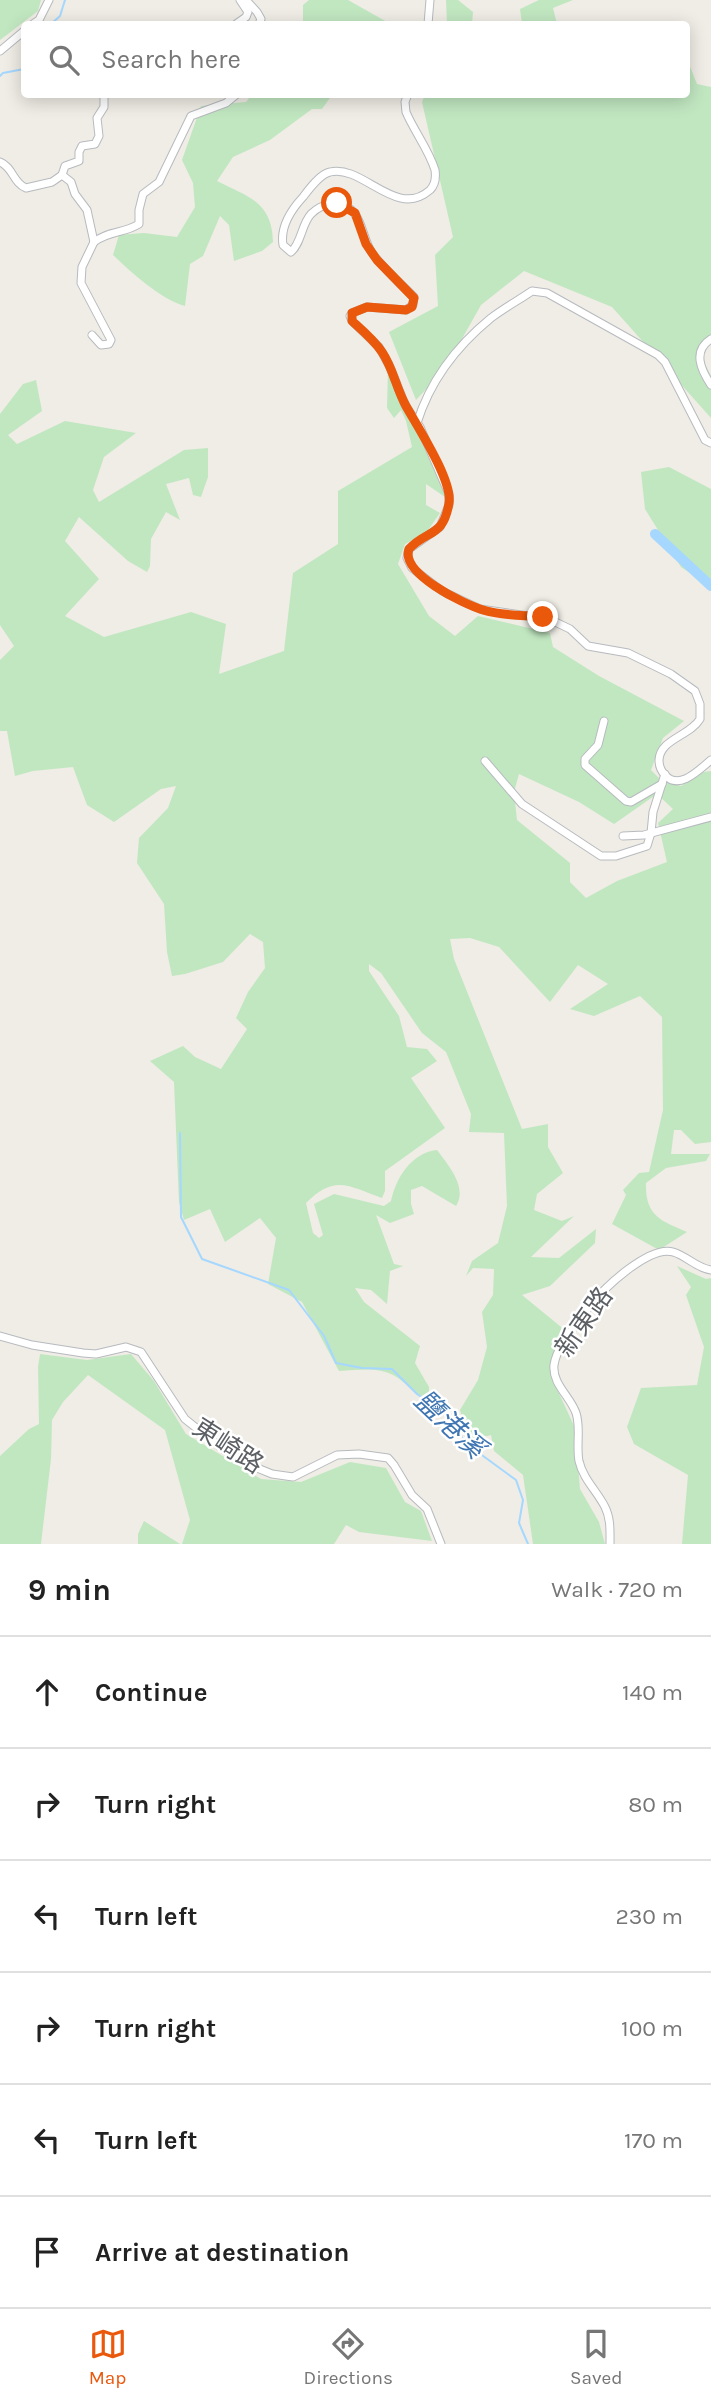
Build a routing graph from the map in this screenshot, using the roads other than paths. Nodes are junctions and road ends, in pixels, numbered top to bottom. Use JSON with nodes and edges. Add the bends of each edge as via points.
{"nodes":[{"id":1,"x":49,"y":0,"type":"edge"},
{"id":2,"x":240,"y":0,"type":"edge"},
{"id":3,"x":246,"y":0,"type":"edge"},
{"id":4,"x":430,"y":0,"type":"edge"},
{"id":5,"x":38,"y":21,"type":"edge"},
{"id":6,"x":240,"y":21,"type":"edge"},
{"id":7,"x":260,"y":21,"type":"edge"},
{"id":8,"x":428,"y":21,"type":"edge"},
{"id":9,"x":21,"y":34,"type":"edge"},
{"id":10,"x":0,"y":50,"type":"edge"},
{"id":11,"x":0,"y":60,"type":"edge"},
{"id":12,"x":104,"y":98,"type":"edge"},
{"id":13,"x":232,"y":98,"type":"edge"},
{"id":14,"x":406,"y":98,"type":"edge"},
{"id":15,"x":0,"y":162,"type":"edge"},
{"id":16,"x":62,"y":175,"type":"junction"},
{"id":17,"x":94,"y":243,"type":"junction"},
{"id":18,"x":92,"y":335,"type":"dead end"},
{"id":19,"x":711,"y":339,"type":"edge"},
{"id":20,"x":711,"y":385,"type":"edge"},
{"id":21,"x":417,"y":423,"type":"junction"},
{"id":22,"x":711,"y":443,"type":"edge"},
{"id":23,"x":604,"y":721,"type":"dead end"},
{"id":24,"x":711,"y":760,"type":"edge"},
{"id":25,"x":485,"y":761,"type":"dead end"},
{"id":26,"x":665,"y":775,"type":"junction"},
{"id":27,"x":662,"y":784,"type":"junction"},
{"id":28,"x":711,"y":817,"type":"edge"},
{"id":29,"x":651,"y":833,"type":"junction"},
{"id":30,"x":623,"y":836,"type":"dead end"},
{"id":31,"x":711,"y":1270,"type":"edge"},
{"id":32,"x":0,"y":1336,"type":"edge"},
{"id":33,"x":441,"y":1544,"type":"edge"},
{"id":34,"x":610,"y":1544,"type":"edge"}],
"edges":[{"from":1,"to":5,"type":"street"},
{"from":2,"to":6,"type":"street","via":[[248,12]]},
{"from":3,"to":7,"type":"street"},
{"from":4,"to":8,"type":"street"},
{"from":9,"to":10,"type":"street"},
{"from":10,"to":11,"type":"street"},
{"from":12,"to":16,"type":"street","via":[[95,144],[82,146],[79,161],[65,166]]},
{"from":13,"to":17,"type":"street","via":[[191,116],[159,182],[143,194],[139,225],[106,233]]},
{"from":14,"to":21,"type":"street","via":[[405,112],[436,172],[429,191],[416,198],[398,198],[350,174],[325,174],[289,214],[282,240],[288,251],[293,251],[310,215],[329,204],[337,203],[355,213],[366,244],[415,300],[406,310],[367,307],[352,313],[351,318],[382,351]]},
{"from":15,"to":16,"type":"street","via":[[26,188]]},
{"from":16,"to":17,"type":"street","via":[[86,210]]},
{"from":17,"to":18,"type":"street","via":[[80,283],[110,342],[101,345]]},
{"from":19,"to":20,"type":"street","via":[[699,358]]},
{"from":21,"to":22,"type":"street","via":[[460,346],[493,317],[539,291],[659,355],[705,440]]},
{"from":21,"to":26,"type":"street","via":[[450,499],[440,527],[409,549],[412,568],[442,591],[480,609],[549,619],[570,629],[588,646],[633,655],[690,686],[698,697],[700,719],[665,747],[659,758]]},
{"from":23,"to":27,"type":"street","via":[[598,744],[585,765],[626,801]]},
{"from":24,"to":26,"type":"street","via":[[682,780]]},
{"from":25,"to":29,"type":"street","via":[[522,804],[601,856],[647,846]]},
{"from":26,"to":27,"type":"street"},
{"from":27,"to":29,"type":"street"},
{"from":28,"to":29,"type":"street"},
{"from":29,"to":30,"type":"street"},
{"from":31,"to":34,"type":"street","name":"新東路","via":[[674,1252],[656,1254],[604,1288],[556,1357],[555,1376],[575,1411],[579,1459],[608,1515]]},
{"from":32,"to":33,"type":"street","name":"東崎路","via":[[83,1353],[126,1347],[141,1352],[191,1424],[245,1463],[272,1474],[293,1476],[337,1455],[388,1458],[427,1509]]}]}
